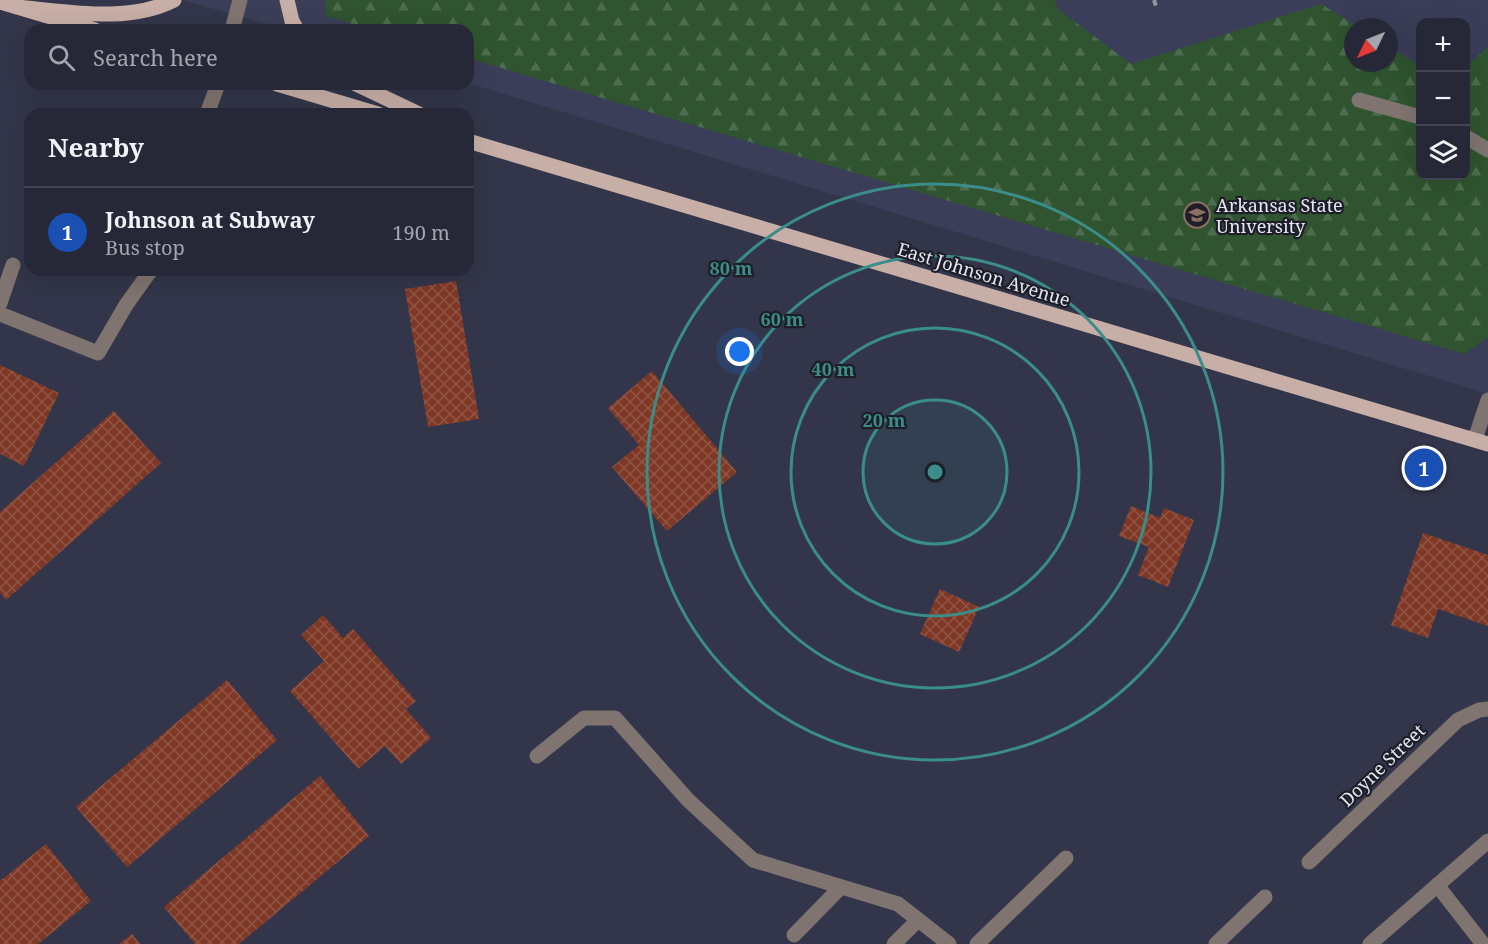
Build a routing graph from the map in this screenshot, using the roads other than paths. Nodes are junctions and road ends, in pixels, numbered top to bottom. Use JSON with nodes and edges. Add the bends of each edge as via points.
{"nodes":[{"id":1,"x":174,"y":0,"type":"edge"},
{"id":2,"x":240,"y":0,"type":"edge"},
{"id":3,"x":287,"y":0,"type":"edge"},
{"id":4,"x":0,"y":2,"type":"edge"},
{"id":5,"x":16,"y":7,"type":"junction"},
{"id":6,"x":74,"y":24,"type":"edge"},
{"id":7,"x":234,"y":24,"type":"edge"},
{"id":8,"x":294,"y":24,"type":"edge"},
{"id":9,"x":216,"y":90,"type":"edge"},
{"id":10,"x":297,"y":90,"type":"edge"},
{"id":11,"x":369,"y":90,"type":"edge"},
{"id":12,"x":1359,"y":100,"type":"dead end"},
{"id":13,"x":209,"y":108,"type":"edge"},
{"id":14,"x":358,"y":108,"type":"edge"},
{"id":15,"x":406,"y":108,"type":"edge"},
{"id":16,"x":1416,"y":116,"type":"edge"},
{"id":17,"x":1470,"y":139,"type":"edge"},
{"id":18,"x":474,"y":141,"type":"edge"},
{"id":19,"x":1488,"y":150,"type":"edge"},
{"id":20,"x":13,"y":265,"type":"dead end"},
{"id":21,"x":147,"y":276,"type":"edge"},
{"id":22,"x":0,"y":303,"type":"edge"},
{"id":23,"x":0,"y":314,"type":"edge"},
{"id":24,"x":1488,"y":400,"type":"edge"},
{"id":25,"x":1481,"y":441,"type":"edge"},
{"id":26,"x":1488,"y":709,"type":"edge"},
{"id":27,"x":537,"y":756,"type":"dead end"},
{"id":28,"x":1488,"y":841,"type":"edge"},
{"id":29,"x":1066,"y":858,"type":"dead end"},
{"id":30,"x":1309,"y":862,"type":"dead end"},
{"id":31,"x":1437,"y":885,"type":"junction"},
{"id":32,"x":841,"y":886,"type":"junction"},
{"id":33,"x":1265,"y":897,"type":"dead end"},
{"id":34,"x":918,"y":920,"type":"junction"},
{"id":35,"x":794,"y":935,"type":"dead end"},
{"id":36,"x":894,"y":944,"type":"edge"},
{"id":37,"x":949,"y":944,"type":"edge"},
{"id":38,"x":977,"y":944,"type":"edge"},
{"id":39,"x":1216,"y":944,"type":"edge"},
{"id":40,"x":1370,"y":944,"type":"edge"},
{"id":41,"x":1483,"y":944,"type":"edge"}],
"edges":[{"from":1,"to":5,"type":"main road","via":[[163,6],[117,14]]},
{"from":2,"to":7,"type":"street"},
{"from":3,"to":8,"type":"main road"},
{"from":4,"to":5,"type":"main road"},
{"from":5,"to":6,"type":"main road"},
{"from":9,"to":13,"type":"street"},
{"from":10,"to":14,"type":"main road"},
{"from":11,"to":15,"type":"main road"},
{"from":12,"to":16,"type":"street"},
{"from":17,"to":19,"type":"street"},
{"from":18,"to":25,"type":"main road","name":"East Johnson Avenue"},
{"from":20,"to":22,"type":"street"},
{"from":21,"to":23,"type":"street","via":[[98,353]]},
{"from":24,"to":25,"type":"street"},
{"from":26,"to":30,"type":"street","name":"Doyne Street","via":[[1458,720]]},
{"from":27,"to":32,"type":"street","via":[[584,718],[615,718],[688,800],[753,860]]},
{"from":28,"to":31,"type":"street"},
{"from":29,"to":38,"type":"street"},
{"from":31,"to":40,"type":"street"},
{"from":31,"to":41,"type":"street"},
{"from":32,"to":34,"type":"street","via":[[898,904]]},
{"from":32,"to":35,"type":"street"},
{"from":33,"to":39,"type":"street"},
{"from":34,"to":36,"type":"street"},
{"from":34,"to":37,"type":"street"}]}
